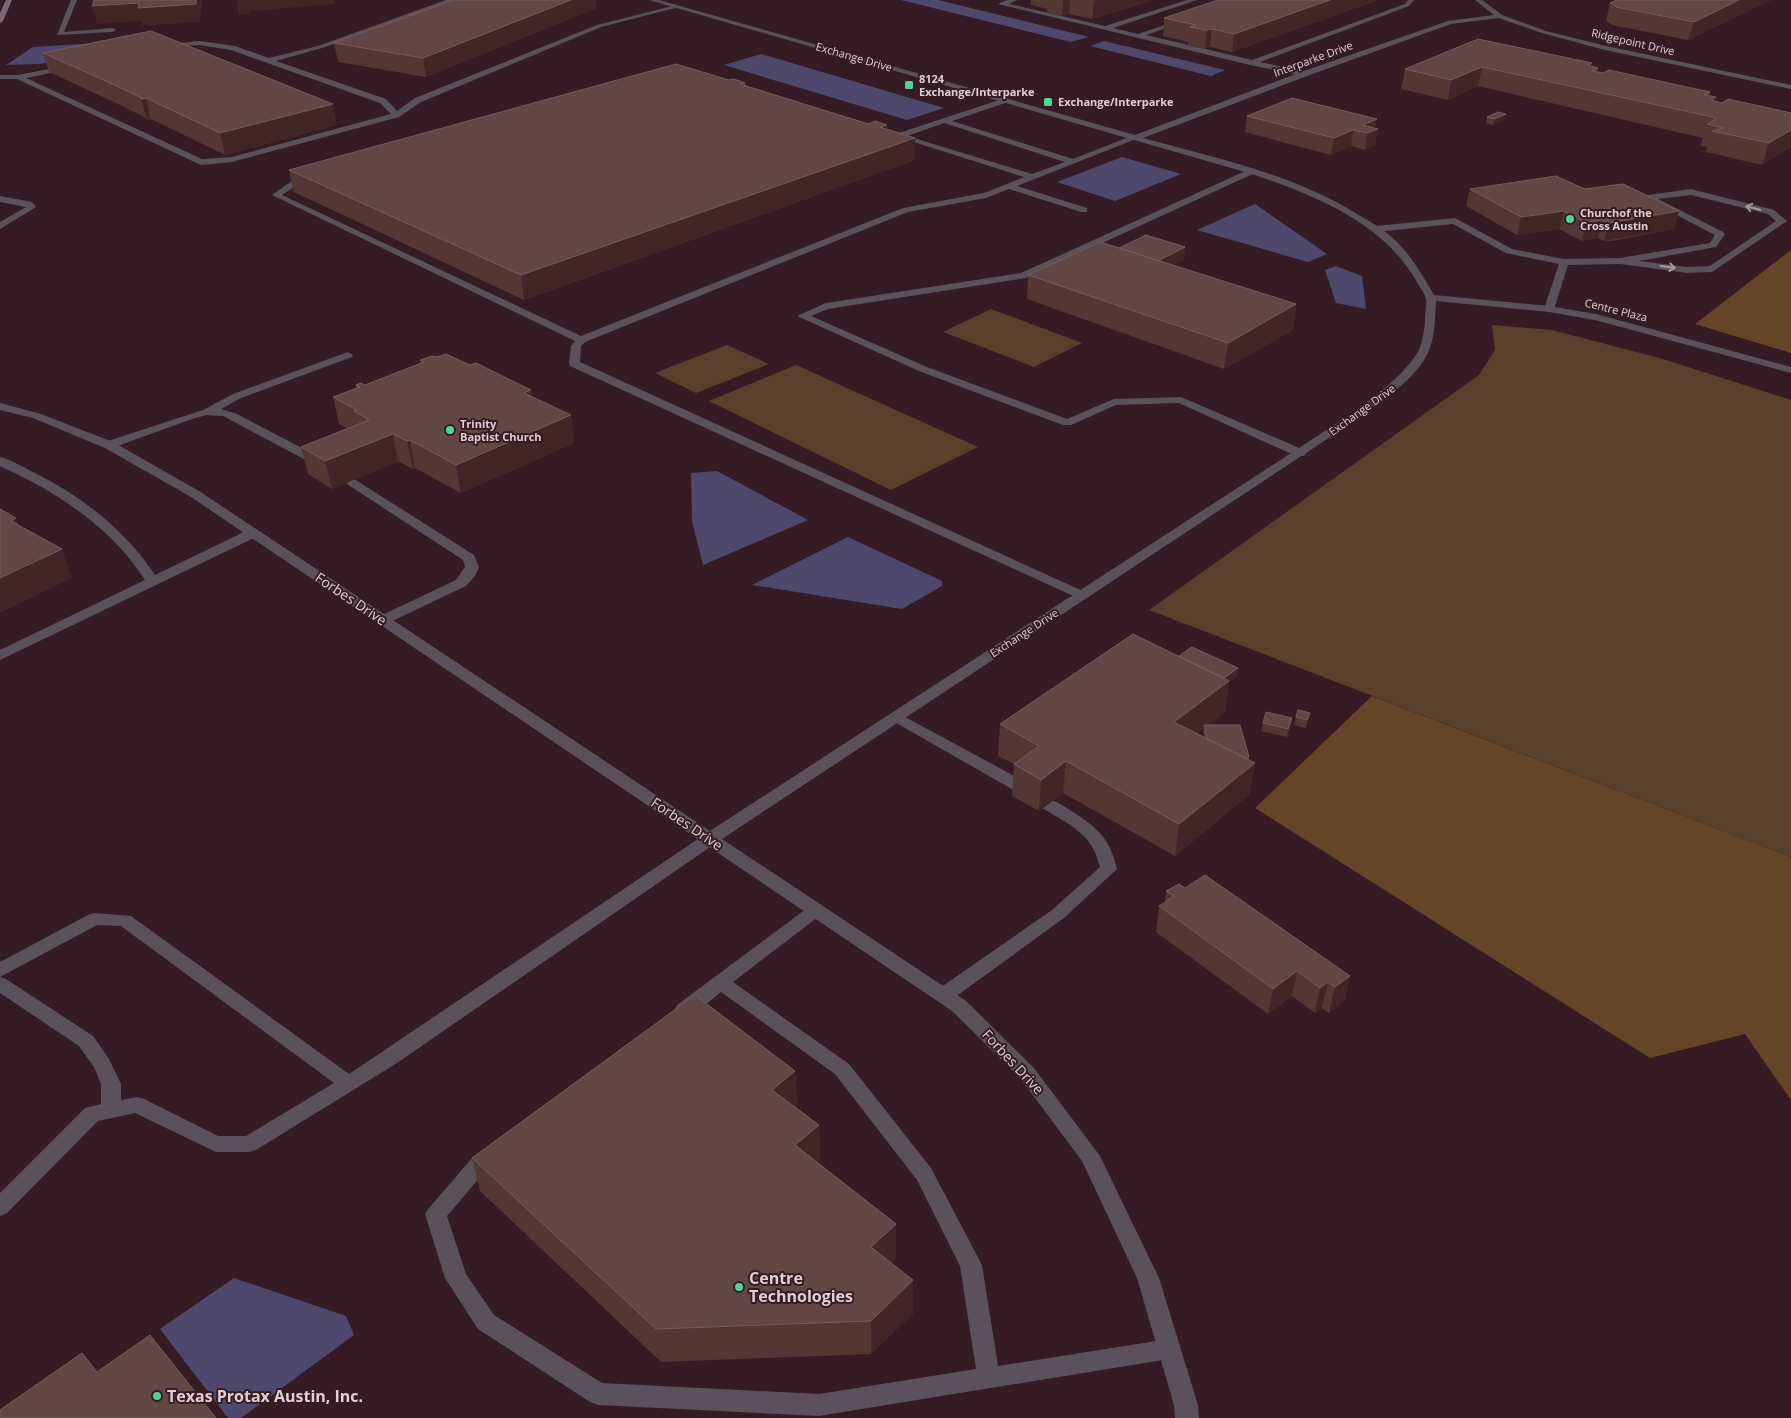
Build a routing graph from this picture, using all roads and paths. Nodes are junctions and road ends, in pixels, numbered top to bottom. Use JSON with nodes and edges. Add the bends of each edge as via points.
{"nodes":[{"id":1,"x":9,"y":0,"type":"edge"},
{"id":2,"x":74,"y":0,"type":"edge"},
{"id":3,"x":452,"y":0,"type":"edge"},
{"id":4,"x":652,"y":0,"type":"edge"},
{"id":5,"x":1011,"y":0,"type":"edge"},
{"id":6,"x":1194,"y":0,"type":"edge"},
{"id":7,"x":1411,"y":0,"type":"edge"},
{"id":8,"x":1478,"y":0,"type":"edge"},
{"id":9,"x":676,"y":7,"type":"junction"},
{"id":10,"x":1500,"y":16,"type":"junction"},
{"id":11,"x":1191,"y":18,"type":"edge"},
{"id":12,"x":0,"y":21,"type":"edge"},
{"id":13,"x":1104,"y":28,"type":"junction"},
{"id":14,"x":113,"y":30,"type":"edge"},
{"id":15,"x":1138,"y":36,"type":"junction"},
{"id":16,"x":151,"y":49,"type":"edge"},
{"id":17,"x":267,"y":61,"type":"junction"},
{"id":18,"x":1250,"y":63,"type":"junction"},
{"id":19,"x":75,"y":65,"type":"edge"},
{"id":20,"x":1304,"y":74,"type":"junction"},
{"id":21,"x":0,"y":77,"type":"edge"},
{"id":22,"x":18,"y":77,"type":"junction"},
{"id":23,"x":1791,"y":87,"type":"edge"},
{"id":24,"x":1005,"y":100,"type":"junction"},
{"id":25,"x":396,"y":115,"type":"junction"},
{"id":26,"x":944,"y":121,"type":"junction"},
{"id":27,"x":880,"y":130,"type":"edge"},
{"id":28,"x":899,"y":136,"type":"junction"},
{"id":29,"x":1137,"y":137,"type":"junction"},
{"id":30,"x":1071,"y":161,"type":"junction"},
{"id":31,"x":1252,"y":171,"type":"junction"},
{"id":32,"x":318,"y":174,"type":"edge"},
{"id":33,"x":1030,"y":176,"type":"junction"},
{"id":34,"x":1007,"y":186,"type":"junction"},
{"id":35,"x":0,"y":199,"type":"edge"},
{"id":36,"x":1084,"y":210,"type":"dead end"},
{"id":37,"x":0,"y":226,"type":"edge"},
{"id":38,"x":1376,"y":229,"type":"junction"},
{"id":39,"x":1620,"y":261,"type":"junction"},
{"id":40,"x":1564,"y":262,"type":"junction"},
{"id":41,"x":1430,"y":298,"type":"junction"},
{"id":42,"x":1549,"y":309,"type":"junction"},
{"id":43,"x":581,"y":340,"type":"junction"},
{"id":44,"x":348,"y":355,"type":"dead end"},
{"id":45,"x":1791,"y":370,"type":"edge"},
{"id":46,"x":0,"y":406,"type":"edge"},
{"id":47,"x":207,"y":412,"type":"junction"},
{"id":48,"x":109,"y":445,"type":"junction"},
{"id":49,"x":1300,"y":453,"type":"junction"},
{"id":50,"x":0,"y":461,"type":"edge"},
{"id":51,"x":326,"y":467,"type":"edge"},
{"id":52,"x":350,"y":481,"type":"edge"},
{"id":53,"x":253,"y":533,"type":"junction"},
{"id":54,"x":153,"y":582,"type":"junction"},
{"id":55,"x":1082,"y":596,"type":"junction"},
{"id":56,"x":383,"y":620,"type":"junction"},
{"id":57,"x":0,"y":656,"type":"edge"},
{"id":58,"x":896,"y":717,"type":"junction"},
{"id":59,"x":1023,"y":788,"type":"edge"},
{"id":60,"x":1048,"y":804,"type":"edge"},
{"id":61,"x":710,"y":839,"type":"junction"},
{"id":62,"x":816,"y":910,"type":"junction"},
{"id":63,"x":0,"y":970,"type":"edge"},
{"id":64,"x":720,"y":982,"type":"junction"},
{"id":65,"x":0,"y":984,"type":"edge"},
{"id":66,"x":944,"y":995,"type":"junction"},
{"id":67,"x":664,"y":1025,"type":"edge"},
{"id":68,"x":349,"y":1084,"type":"junction"},
{"id":69,"x":111,"y":1110,"type":"junction"},
{"id":70,"x":504,"y":1145,"type":"edge"},
{"id":71,"x":0,"y":1208,"type":"edge"},
{"id":72,"x":1169,"y":1349,"type":"junction"},
{"id":73,"x":988,"y":1378,"type":"junction"},
{"id":74,"x":1187,"y":1418,"type":"edge"}],
"edges":[{"from":1,"to":12,"type":"street"},
{"from":2,"to":14,"type":"street","via":[[60,34]]},
{"from":3,"to":17,"type":"street","via":[[320,47]]},
{"from":4,"to":9,"type":"street","name":"Exchange Drive"},
{"from":5,"to":13,"type":"street","via":[[1001,4]]},
{"from":6,"to":13,"type":"street"},
{"from":7,"to":18,"type":"street","via":[[1408,5]]},
{"from":8,"to":10,"type":"street","name":"Ridgepoint Drive"},
{"from":9,"to":24,"type":"street","name":"Exchange Drive"},
{"from":9,"to":25,"type":"street","via":[[600,26],[418,100]]},
{"from":10,"to":20,"type":"street","name":"Interparke Drive","via":[[1450,22]]},
{"from":10,"to":23,"type":"street","name":"Ridgepoint Drive","via":[[1605,48]]},
{"from":11,"to":15,"type":"street"},
{"from":13,"to":15,"type":"street"},
{"from":15,"to":18,"type":"street"},
{"from":16,"to":17,"type":"street","via":[[170,44],[199,43],[232,48]]},
{"from":17,"to":25,"type":"street","via":[[383,101]]},
{"from":18,"to":20,"type":"street"},
{"from":19,"to":22,"type":"street"},
{"from":20,"to":29,"type":"street","name":"Interparke Drive"},
{"from":21,"to":22,"type":"street"},
{"from":22,"to":25,"type":"street","via":[[201,162],[232,159]]},
{"from":24,"to":26,"type":"street"},
{"from":24,"to":29,"type":"street","name":"Exchange Drive"},
{"from":26,"to":28,"type":"street"},
{"from":26,"to":30,"type":"street"},
{"from":27,"to":28,"type":"street"},
{"from":28,"to":33,"type":"street"},
{"from":29,"to":30,"type":"street","name":"Interparke Drive"},
{"from":29,"to":31,"type":"street","name":"Exchange Drive"},
{"from":30,"to":33,"type":"street","name":"Interparke Drive"},
{"from":31,"to":38,"type":"street","name":"Exchange Drive","via":[[1296,186]]},
{"from":31,"to":49,"type":"street","via":[[1023,276],[826,306],[802,316],[923,369],[1067,423],[1114,402],[1181,400]]},
{"from":32,"to":43,"type":"street","via":[[299,180],[276,195]]},
{"from":33,"to":34,"type":"street","name":"Interparke Drive"},
{"from":34,"to":36,"type":"street"},
{"from":34,"to":43,"type":"street","name":"Interparke Drive","via":[[986,194],[906,210]]},
{"from":35,"to":37,"type":"street","via":[[32,207]]},
{"from":38,"to":40,"type":"street","via":[[1455,221],[1508,251]]},
{"from":38,"to":41,"type":"street","name":"Exchange Drive","via":[[1415,271]]},
{"from":39,"to":39,"type":"street","one_way":true,"via":[[1687,270],[1712,269],[1782,222],[1770,212],[1691,192],[1648,198],[1720,234],[1713,245]]},
{"from":39,"to":40,"type":"street"},
{"from":40,"to":42,"type":"street"},
{"from":41,"to":42,"type":"street","name":"Centre Plaza"},
{"from":41,"to":49,"type":"street","name":"Exchange Drive","via":[[1430,327],[1422,354],[1400,382]]},
{"from":42,"to":45,"type":"street","name":"Centre Plaza","via":[[1596,317]]},
{"from":43,"to":55,"type":"street","via":[[576,346],[574,364]]},
{"from":44,"to":47,"type":"street","via":[[237,396]]},
{"from":46,"to":48,"type":"street","name":"Forbes Drive","via":[[38,416]]},
{"from":47,"to":48,"type":"street"},
{"from":47,"to":51,"type":"street","via":[[233,416]]},
{"from":48,"to":53,"type":"street","name":"Forbes Drive","via":[[195,494]]},
{"from":49,"to":55,"type":"street","name":"Exchange Drive"},
{"from":50,"to":54,"type":"street","via":[[65,496],[105,525],[131,551]]},
{"from":52,"to":56,"type":"street","via":[[469,558],[472,567],[461,583]]},
{"from":53,"to":54,"type":"street"},
{"from":53,"to":56,"type":"street","name":"Forbes Drive"},
{"from":54,"to":57,"type":"street"},
{"from":55,"to":58,"type":"street","name":"Exchange Drive"},
{"from":56,"to":61,"type":"street","name":"Forbes Drive"},
{"from":58,"to":59,"type":"street"},
{"from":58,"to":61,"type":"street","name":"Exchange Drive"},
{"from":60,"to":66,"type":"street","via":[[1080,825],[1101,844],[1108,869],[1058,914]]},
{"from":61,"to":62,"type":"street","name":"Forbes Drive"},
{"from":61,"to":68,"type":"street","name":"Exchange Drive"},
{"from":62,"to":64,"type":"street"},
{"from":62,"to":66,"type":"street","name":"Forbes Drive"},
{"from":63,"to":68,"type":"street","via":[[94,919],[125,920]]},
{"from":64,"to":67,"type":"street"},
{"from":64,"to":73,"type":"street","via":[[842,1069],[924,1174],[971,1265]]},
{"from":65,"to":69,"type":"street","via":[[86,1041],[111,1084]]},
{"from":66,"to":72,"type":"street","name":"Forbes Drive","via":[[1027,1073],[1090,1156],[1148,1278]]},
{"from":68,"to":69,"type":"street","name":"Exchange Drive","via":[[249,1144],[216,1144],[137,1105]]},
{"from":69,"to":71,"type":"street","name":"Exchange Drive","via":[[92,1114]]},
{"from":70,"to":73,"type":"street","via":[[480,1163],[436,1214],[456,1278],[486,1322],[598,1394],[820,1405]]},
{"from":72,"to":73,"type":"street"},
{"from":72,"to":74,"type":"street","name":"Forbes Drive"}]}
